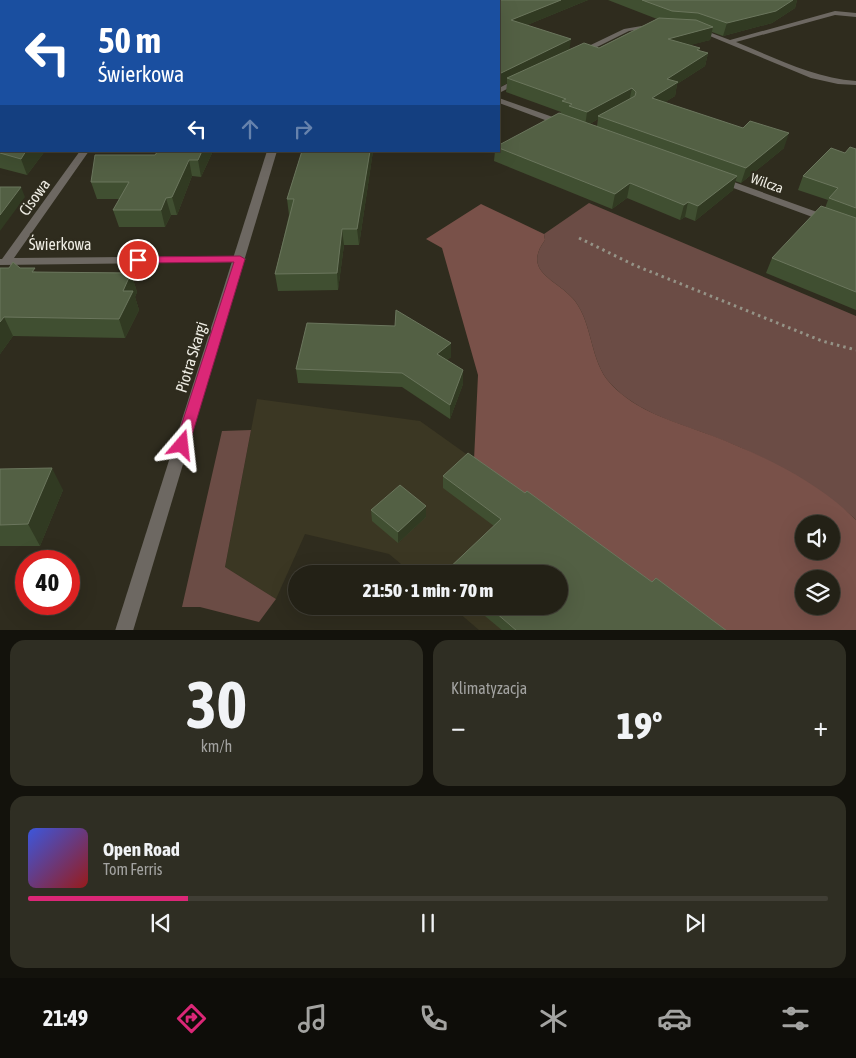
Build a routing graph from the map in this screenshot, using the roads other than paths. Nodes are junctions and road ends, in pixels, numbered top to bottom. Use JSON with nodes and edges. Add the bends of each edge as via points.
{"nodes":[{"id":1,"x":856,"y":15,"type":"edge"},
{"id":2,"x":664,"y":26,"type":"edge"},
{"id":3,"x":687,"y":28,"type":"edge"},
{"id":4,"x":730,"y":42,"type":"junction"},
{"id":5,"x":570,"y":57,"type":"edge"},
{"id":6,"x":526,"y":78,"type":"edge"},
{"id":7,"x":856,"y":83,"type":"edge"},
{"id":8,"x":500,"y":91,"type":"edge"},
{"id":9,"x":500,"y":100,"type":"edge"},
{"id":10,"x":575,"y":128,"type":"edge"},
{"id":11,"x":84,"y":152,"type":"edge"},
{"id":12,"x":272,"y":152,"type":"edge"},
{"id":13,"x":706,"y":176,"type":"edge"},
{"id":14,"x":856,"y":230,"type":"edge"},
{"id":15,"x":240,"y":259,"type":"junction"},
{"id":16,"x":3,"y":261,"type":"edge"},
{"id":17,"x":124,"y":630,"type":"edge"}],
"edges":[{"from":1,"to":4,"type":"street","via":[[835,13]]},
{"from":2,"to":5,"type":"street","via":[[630,28]]},
{"from":3,"to":4,"type":"street"},
{"from":4,"to":7,"type":"street","via":[[814,76]]},
{"from":6,"to":8,"type":"street"},
{"from":9,"to":10,"type":"street"},
{"from":11,"to":16,"type":"street","name":"Cisowa"},
{"from":12,"to":15,"type":"street","name":"Piotra Skargi"},
{"from":13,"to":14,"type":"street","name":"Wilcza"},
{"from":15,"to":16,"type":"street","name":"Świerkowa"},
{"from":15,"to":17,"type":"street","name":"Piotra Skargi"}]}
